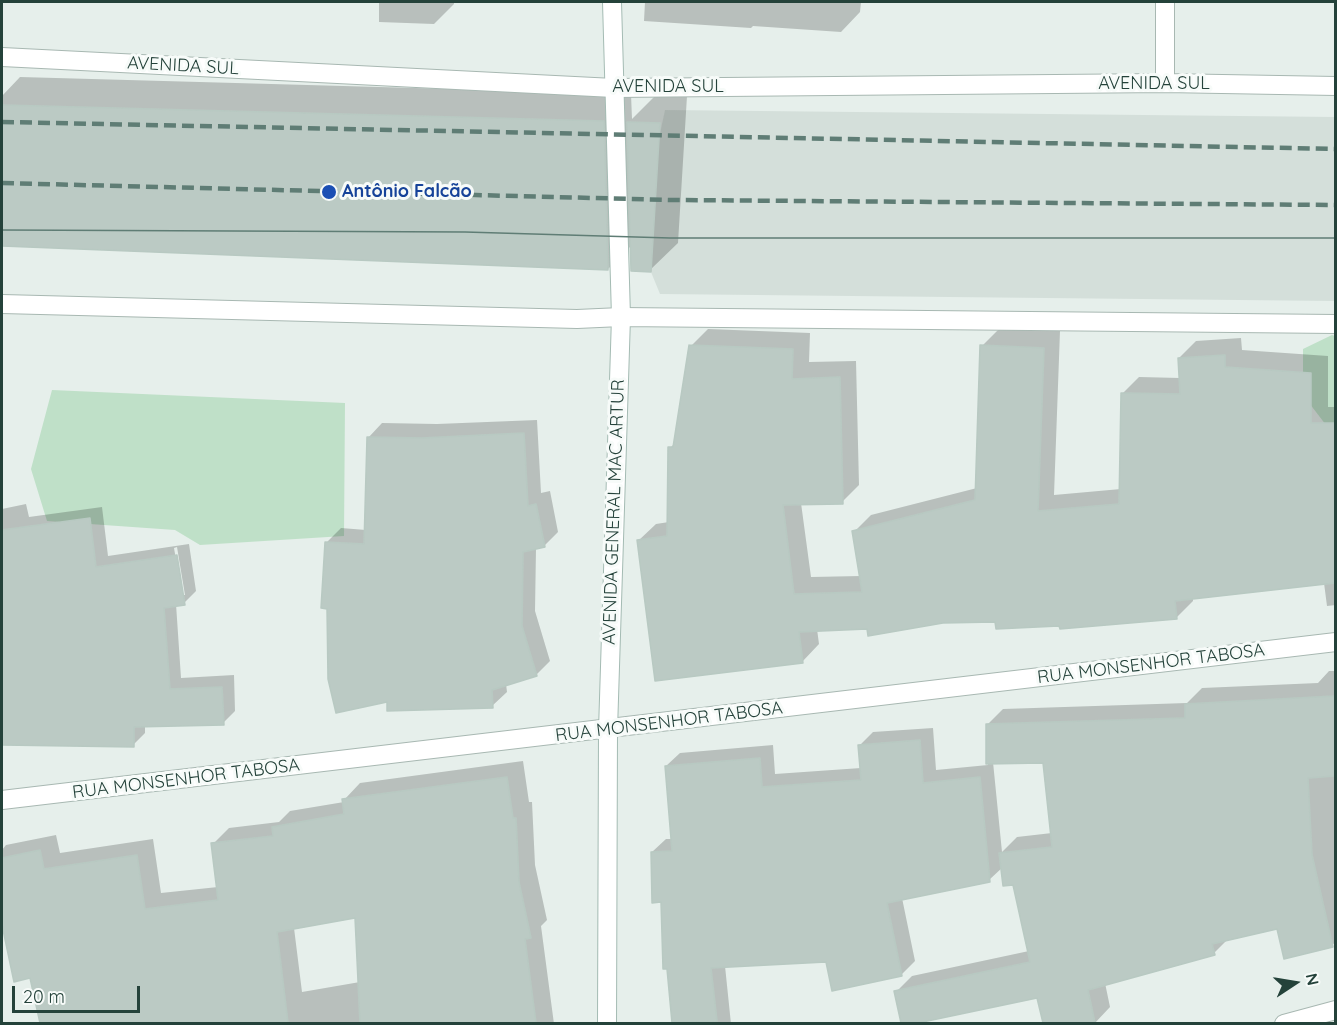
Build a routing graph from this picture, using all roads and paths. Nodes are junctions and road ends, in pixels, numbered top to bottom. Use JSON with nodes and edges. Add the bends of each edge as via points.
{"nodes":[{"id":1,"x":612,"y":2,"type":"edge"},
{"id":2,"x":1165,"y":2,"type":"edge"},
{"id":3,"x":2,"y":57,"type":"edge"},
{"id":4,"x":1165,"y":83,"type":"junction"},
{"id":5,"x":1335,"y":86,"type":"edge"},
{"id":6,"x":614,"y":88,"type":"junction"},
{"id":7,"x":2,"y":304,"type":"edge"},
{"id":8,"x":621,"y":317,"type":"junction"},
{"id":9,"x":1335,"y":324,"type":"edge"},
{"id":10,"x":1335,"y":642,"type":"edge"},
{"id":11,"x":608,"y":730,"type":"junction"},
{"id":12,"x":2,"y":800,"type":"edge"},
{"id":13,"x":1335,"y":1010,"type":"edge"},
{"id":14,"x":608,"y":1023,"type":"edge"},
{"id":15,"x":1284,"y":1023,"type":"edge"}],
"edges":[{"from":1,"to":6,"type":"street","name":"AVENIDA GENERAL MAC ARTUR"},
{"from":2,"to":4,"type":"street"},
{"from":3,"to":6,"type":"street","name":"AVENIDA SUL"},
{"from":4,"to":5,"type":"street","name":"AVENIDA SUL"},
{"from":4,"to":6,"type":"street","name":"AVENIDA SUL"},
{"from":6,"to":8,"type":"street","name":"AVENIDA GENERAL MAC ARTUR"},
{"from":7,"to":8,"type":"street"},
{"from":8,"to":9,"type":"street"},
{"from":8,"to":11,"type":"street","name":"AVENIDA GENERAL MAC ARTUR"},
{"from":10,"to":11,"type":"street","name":"RUA MONSENHOR TABOSA"},
{"from":11,"to":12,"type":"street","name":"RUA MONSENHOR TABOSA"},
{"from":11,"to":14,"type":"street","name":"AVENIDA GENERAL MAC ARTUR"},
{"from":13,"to":15,"type":"street"}]}
